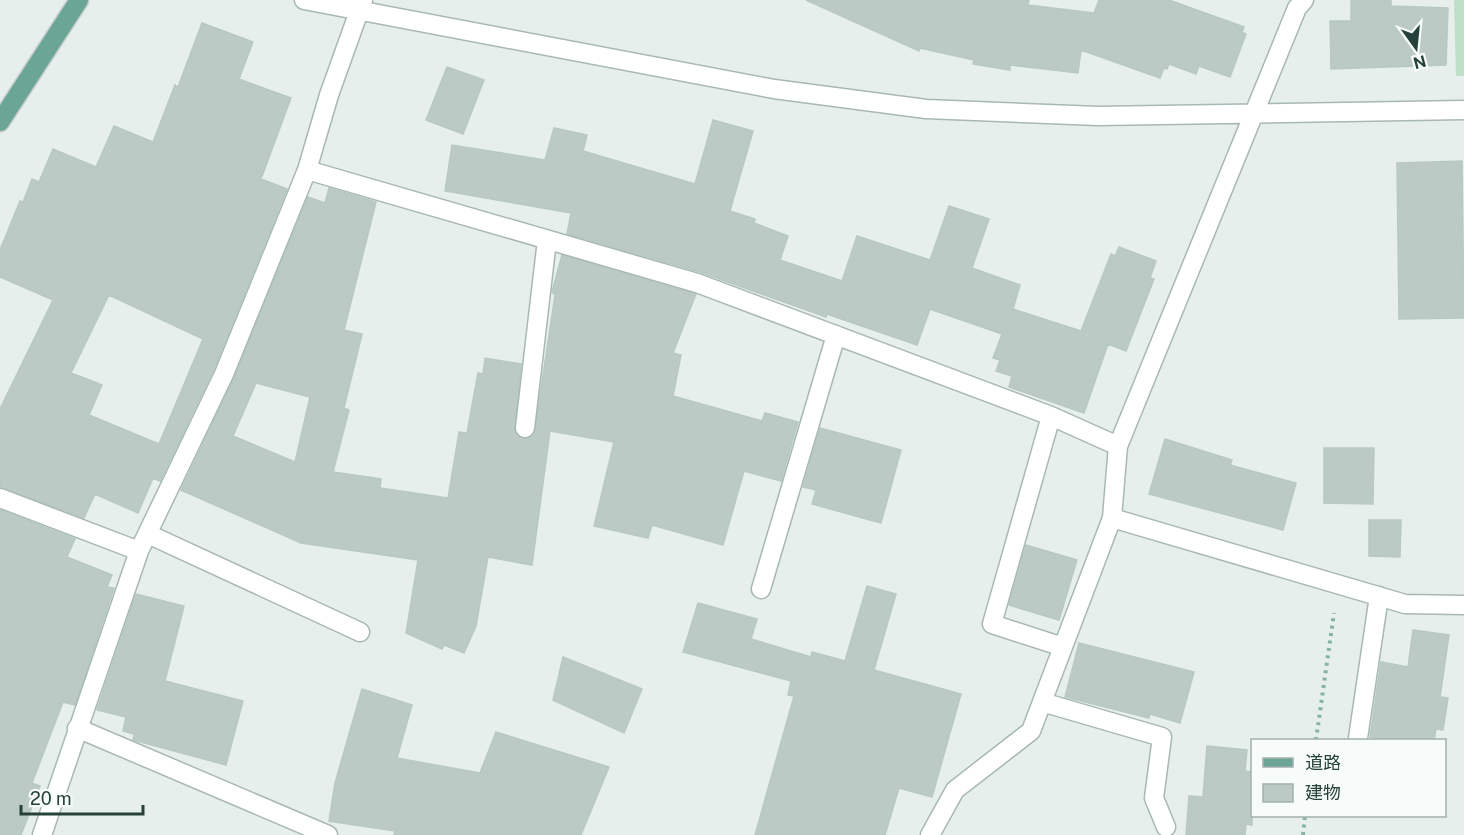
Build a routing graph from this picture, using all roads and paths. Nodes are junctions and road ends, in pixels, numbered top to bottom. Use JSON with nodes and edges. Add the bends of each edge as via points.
{"nodes":[{"id":1,"x":79,"y":0,"type":"edge"},
{"id":2,"x":304,"y":0,"type":"edge"},
{"id":3,"x":1304,"y":0,"type":"edge"},
{"id":4,"x":361,"y":5,"type":"edge"},
{"id":5,"x":1464,"y":110,"type":"edge"},
{"id":6,"x":1254,"y":114,"type":"junction"},
{"id":7,"x":0,"y":122,"type":"edge"},
{"id":8,"x":307,"y":170,"type":"junction"},
{"id":9,"x":547,"y":240,"type":"junction"},
{"id":10,"x":836,"y":335,"type":"junction"},
{"id":11,"x":1051,"y":416,"type":"junction"},
{"id":12,"x":525,"y":428,"type":"dead end"},
{"id":13,"x":1118,"y":446,"type":"junction"},
{"id":14,"x":0,"y":498,"type":"edge"},
{"id":15,"x":1112,"y":518,"type":"junction"},
{"id":16,"x":147,"y":534,"type":"junction"},
{"id":17,"x":140,"y":551,"type":"junction"},
{"id":18,"x":1338,"y":584,"type":"junction"},
{"id":19,"x":761,"y":589,"type":"dead end"},
{"id":20,"x":1379,"y":596,"type":"junction"},
{"id":21,"x":1464,"y":605,"type":"edge"},
{"id":22,"x":360,"y":632,"type":"dead end"},
{"id":23,"x":1063,"y":648,"type":"junction"},
{"id":24,"x":1042,"y":702,"type":"junction"},
{"id":25,"x":77,"y":728,"type":"junction"},
{"id":26,"x":1358,"y":738,"type":"dead end"},
{"id":27,"x":1316,"y":739,"type":"edge"},
{"id":28,"x":1305,"y":817,"type":"edge"},
{"id":29,"x":1166,"y":827,"type":"dead end"},
{"id":30,"x":42,"y":835,"type":"edge"},
{"id":31,"x":328,"y":835,"type":"edge"},
{"id":32,"x":930,"y":835,"type":"edge"},
{"id":33,"x":1303,"y":835,"type":"edge"}],
"edges":[{"from":1,"to":7,"type":"main road"},
{"from":2,"to":4,"type":"street"},
{"from":3,"to":6,"type":"street","via":[[1297,8]]},
{"from":4,"to":6,"type":"street","via":[[774,89],[927,109],[1098,116]]},
{"from":4,"to":8,"type":"street"},
{"from":5,"to":6,"type":"street"},
{"from":6,"to":13,"type":"street"},
{"from":8,"to":9,"type":"street"},
{"from":8,"to":16,"type":"street","via":[[224,374]]},
{"from":9,"to":10,"type":"street","via":[[697,283]]},
{"from":9,"to":12,"type":"street"},
{"from":10,"to":11,"type":"street"},
{"from":10,"to":19,"type":"street"},
{"from":11,"to":13,"type":"street"},
{"from":11,"to":23,"type":"street","via":[[992,624]]},
{"from":13,"to":15,"type":"street"},
{"from":14,"to":17,"type":"street"},
{"from":15,"to":18,"type":"street"},
{"from":15,"to":23,"type":"street"},
{"from":16,"to":17,"type":"street"},
{"from":16,"to":22,"type":"street"},
{"from":17,"to":25,"type":"street"},
{"from":18,"to":20,"type":"street"},
{"from":18,"to":27,"type":"path"},
{"from":20,"to":21,"type":"street","via":[[1405,604]]},
{"from":20,"to":26,"type":"street"},
{"from":23,"to":24,"type":"street"},
{"from":24,"to":29,"type":"street","via":[[1162,737],[1154,798]]},
{"from":24,"to":32,"type":"street","via":[[1031,731],[955,790]]},
{"from":25,"to":30,"type":"street"},
{"from":25,"to":31,"type":"street"},
{"from":28,"to":33,"type":"path"}]}
